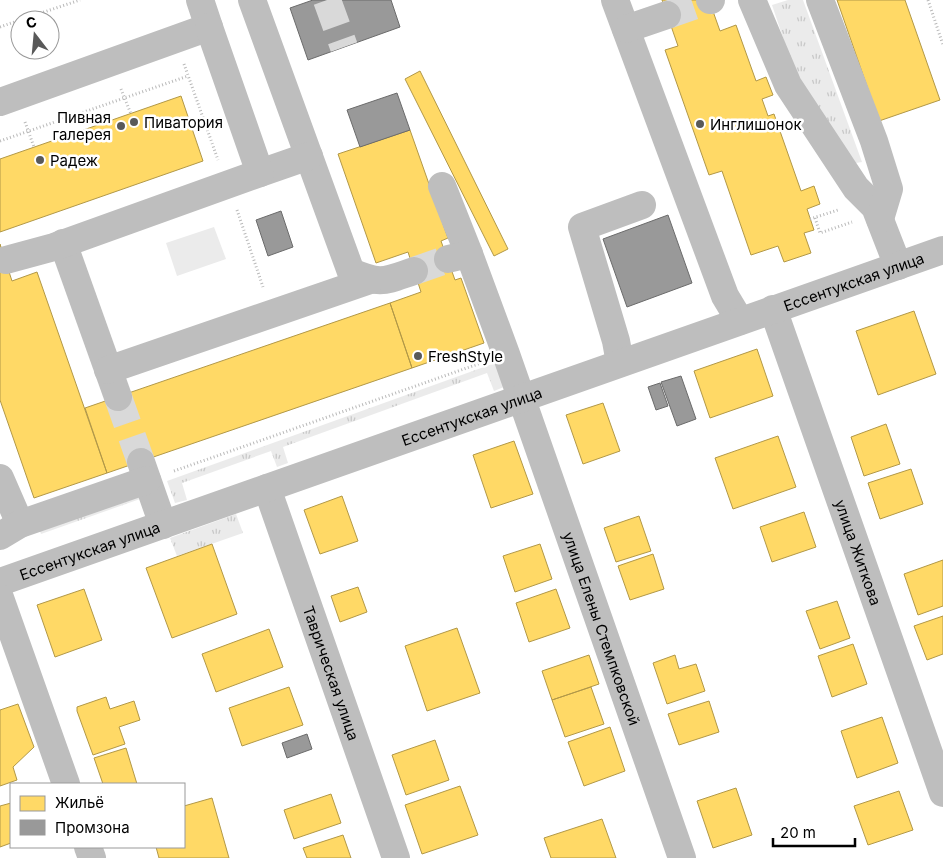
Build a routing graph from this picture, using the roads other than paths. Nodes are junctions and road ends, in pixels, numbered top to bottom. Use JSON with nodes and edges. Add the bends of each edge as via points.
{"nodes":[{"id":1,"x":200,"y":0,"type":"edge"},
{"id":2,"x":252,"y":0,"type":"edge"},
{"id":3,"x":615,"y":0,"type":"edge"},
{"id":4,"x":752,"y":0,"type":"edge"},
{"id":5,"x":820,"y":0,"type":"edge"},
{"id":6,"x":667,"y":16,"type":"tunnel mouth"},
{"id":7,"x":209,"y":27,"type":"junction"},
{"id":8,"x":626,"y":29,"type":"junction"},
{"id":9,"x":0,"y":102,"type":"edge"},
{"id":10,"x":309,"y":156,"type":"junction"},
{"id":11,"x":260,"y":174,"type":"junction"},
{"id":12,"x":442,"y":186,"type":"dead end"},
{"id":13,"x":642,"y":205,"type":"dead end"},
{"id":14,"x":880,"y":219,"type":"junction"},
{"id":15,"x":63,"y":244,"type":"junction"},
{"id":16,"x":943,"y":250,"type":"edge"},
{"id":17,"x":6,"y":260,"type":"dead end"},
{"id":18,"x":898,"y":266,"type":"junction"},
{"id":19,"x":414,"y":271,"type":"tunnel mouth"},
{"id":20,"x":370,"y":280,"type":"junction"},
{"id":21,"x":773,"y":309,"type":"junction"},
{"id":22,"x":740,"y":321,"type":"junction"},
{"id":23,"x":620,"y":363,"type":"junction"},
{"id":24,"x":108,"y":370,"type":"junction"},
{"id":25,"x":118,"y":397,"type":"tunnel mouth"},
{"id":26,"x":522,"y":398,"type":"junction"},
{"id":27,"x":0,"y":478,"type":"edge"},
{"id":28,"x":267,"y":488,"type":"junction"},
{"id":29,"x":163,"y":525,"type":"junction"},
{"id":30,"x":10,"y":530,"type":"edge"},
{"id":31,"x":0,"y":582,"type":"edge"},
{"id":32,"x":0,"y":598,"type":"edge"},
{"id":33,"x":66,"y":783,"type":"edge"},
{"id":34,"x":943,"y":794,"type":"edge"},
{"id":35,"x":396,"y":858,"type":"edge"},
{"id":36,"x":682,"y":858,"type":"edge"}],
"edges":[{"from":1,"to":7,"type":"street"},
{"from":2,"to":10,"type":"street"},
{"from":3,"to":8,"type":"street"},
{"from":4,"to":14,"type":"street","via":[[788,84],[856,188],[875,207]]},
{"from":5,"to":14,"type":"street","via":[[889,189]]},
{"from":6,"to":8,"type":"street"},
{"from":7,"to":9,"type":"street"},
{"from":7,"to":11,"type":"street"},
{"from":8,"to":22,"type":"street","via":[[725,296]]},
{"from":10,"to":11,"type":"street"},
{"from":10,"to":20,"type":"street","via":[[352,272]]},
{"from":11,"to":15,"type":"street"},
{"from":12,"to":26,"type":"street","name":"улица Елены Стемпковской","via":[[458,257],[506,354]]},
{"from":13,"to":23,"type":"street","via":[[582,227]]},
{"from":14,"to":18,"type":"street"},
{"from":15,"to":17,"type":"street"},
{"from":15,"to":24,"type":"street"},
{"from":16,"to":18,"type":"street","name":"Ессентукская улица"},
{"from":18,"to":21,"type":"street","name":"Ессентукская улица"},
{"from":19,"to":20,"type":"street","via":[[382,281]]},
{"from":20,"to":24,"type":"street"},
{"from":21,"to":22,"type":"street","name":"Ессентукская улица"},
{"from":21,"to":34,"type":"street","name":"улица Житкова"},
{"from":22,"to":23,"type":"street","name":"Ессентукская улица"},
{"from":23,"to":26,"type":"street","name":"Ессентукская улица"},
{"from":24,"to":25,"type":"street"},
{"from":26,"to":28,"type":"street","name":"Ессентукская улица"},
{"from":26,"to":36,"type":"street","name":"улица Елены Стемпковской"},
{"from":27,"to":30,"type":"street"},
{"from":28,"to":29,"type":"street","name":"Ессентукская улица"},
{"from":28,"to":35,"type":"street","name":"Таврическая улица"},
{"from":29,"to":30,"type":"street","via":[[144,471]]},
{"from":29,"to":31,"type":"street","name":"Ессентукская улица"},
{"from":32,"to":33,"type":"street"}]}
